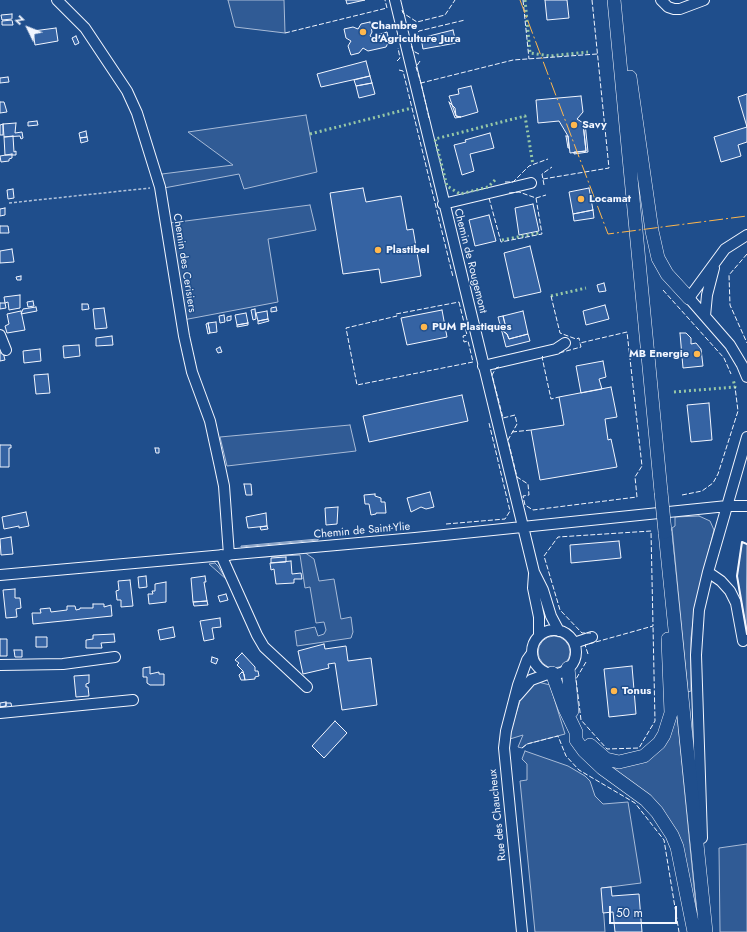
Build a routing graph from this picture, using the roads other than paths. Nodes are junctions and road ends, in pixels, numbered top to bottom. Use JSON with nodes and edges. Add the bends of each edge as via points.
{"nodes":[{"id":1,"x":57,"y":0,"type":"edge"},
{"id":2,"x":395,"y":0,"type":"edge"},
{"id":3,"x":614,"y":0,"type":"edge"},
{"id":4,"x":619,"y":0,"type":"edge"},
{"id":5,"x":661,"y":0,"type":"edge"},
{"id":6,"x":704,"y":0,"type":"edge"},
{"id":7,"x":531,"y":183,"type":"dead end"},
{"id":8,"x":443,"y":204,"type":"junction"},
{"id":9,"x":747,"y":235,"type":"edge"},
{"id":10,"x":715,"y":263,"type":"junction"},
{"id":11,"x":689,"y":298,"type":"junction"},
{"id":12,"x":705,"y":316,"type":"junction"},
{"id":13,"x":0,"y":335,"type":"edge"},
{"id":14,"x":565,"y":343,"type":"dead end"},
{"id":15,"x":6,"y":350,"type":"dead end"},
{"id":16,"x":483,"y":366,"type":"junction"},
{"id":17,"x":747,"y":377,"type":"edge"},
{"id":18,"x":747,"y":436,"type":"edge"},
{"id":19,"x":727,"y":506,"type":"junction"},
{"id":20,"x":747,"y":506,"type":"edge"},
{"id":21,"x":524,"y":527,"type":"junction"},
{"id":22,"x":667,"y":551,"type":"junction"},
{"id":23,"x":225,"y":555,"type":"junction"},
{"id":24,"x":534,"y":572,"type":"junction"},
{"id":25,"x":708,"y":572,"type":"junction"},
{"id":26,"x":0,"y":575,"type":"edge"},
{"id":27,"x":559,"y":631,"type":"junction"},
{"id":28,"x":539,"y":636,"type":"junction"},
{"id":29,"x":592,"y":637,"type":"dead end"},
{"id":30,"x":743,"y":641,"type":"dead end"},
{"id":31,"x":574,"y":643,"type":"junction"},
{"id":32,"x":532,"y":653,"type":"junction"},
{"id":33,"x":115,"y":657,"type":"dead end"},
{"id":34,"x":0,"y":665,"type":"edge"},
{"id":35,"x":568,"y":668,"type":"junction"},
{"id":36,"x":551,"y":673,"type":"junction"},
{"id":37,"x":307,"y":687,"type":"dead end"},
{"id":38,"x":516,"y":697,"type":"junction"},
{"id":39,"x":133,"y":700,"type":"dead end"},
{"id":40,"x":0,"y":713,"type":"edge"},
{"id":41,"x":574,"y":726,"type":"junction"},
{"id":42,"x":522,"y":932,"type":"edge"},
{"id":43,"x":694,"y":932,"type":"edge"},
{"id":44,"x":706,"y":932,"type":"edge"}],
"edges":[{"from":1,"to":23,"type":"street","name":"Chemin des Cerisiers","via":[[85,28],[127,91],[137,113],[160,187],[184,336],[192,372],[210,421],[224,486]]},
{"from":2,"to":8,"type":"street","name":"Chemin de Rougemont"},
{"from":3,"to":22,"type":"main road","bridge":true},
{"from":4,"to":11,"type":"main road","via":[[658,258],[667,274]]},
{"from":5,"to":6,"type":"street","via":[[674,9]]},
{"from":7,"to":8,"type":"street"},
{"from":8,"to":16,"type":"street","name":"Chemin de Rougemont"},
{"from":9,"to":10,"type":"street","via":[[725,249]]},
{"from":10,"to":11,"type":"street"},
{"from":10,"to":12,"type":"street","via":[[708,289]]},
{"from":11,"to":12,"type":"street"},
{"from":12,"to":17,"type":"street","via":[[736,355]]},
{"from":13,"to":15,"type":"street"},
{"from":14,"to":16,"type":"street","via":[[556,349]]},
{"from":16,"to":21,"type":"street","name":"Chemin de Rougemont"},
{"from":18,"to":19,"type":"street"},
{"from":19,"to":20,"type":"street","name":"Chemin de Saint-Ylie"},
{"from":19,"to":21,"type":"street","name":"Chemin de Saint-Ylie"},
{"from":19,"to":25,"type":"street"},
{"from":21,"to":23,"type":"street","name":"Chemin de Saint-Ylie"},
{"from":21,"to":24,"type":"street","name":"Chemin de Rougemont"},
{"from":22,"to":41,"type":"main road","via":[[663,560],[671,713],[664,735],[644,756],[619,762],[600,755]]},
{"from":22,"to":44,"type":"main road"},
{"from":23,"to":26,"type":"street","name":"Chemin de Saint-Ylie"},
{"from":23,"to":37,"type":"street","via":[[264,647]]},
{"from":24,"to":27,"type":"street"},
{"from":24,"to":28,"type":"street","via":[[533,588],[539,617]]},
{"from":25,"to":30,"type":"street","via":[[730,591],[736,604]]},
{"from":25,"to":44,"type":"street","via":[[699,610],[696,655],[696,715]]},
{"from":27,"to":28,"type":"street","via":[[547,631]]},
{"from":27,"to":31,"type":"street","via":[[566,634]]},
{"from":28,"to":32,"type":"street"},
{"from":29,"to":31,"type":"street"},
{"from":31,"to":35,"type":"street","via":[[575,655]]},
{"from":32,"to":36,"type":"street","via":[[538,666]]},
{"from":32,"to":38,"type":"street","name":"Rue des Chaucheux","via":[[520,679]]},
{"from":33,"to":34,"type":"street","via":[[63,664]]},
{"from":35,"to":36,"type":"street"},
{"from":35,"to":41,"type":"main road"},
{"from":36,"to":38,"type":"street","name":"Rue des Chaucheux","via":[[528,682]]},
{"from":36,"to":41,"type":"main road","via":[[564,710]]},
{"from":38,"to":42,"type":"street","name":"Rue des Chaucheux","via":[[506,731],[504,762]]},
{"from":39,"to":40,"type":"street"},
{"from":41,"to":43,"type":"main road","via":[[576,740],[588,756],[635,790],[666,823],[677,847]]}]}
